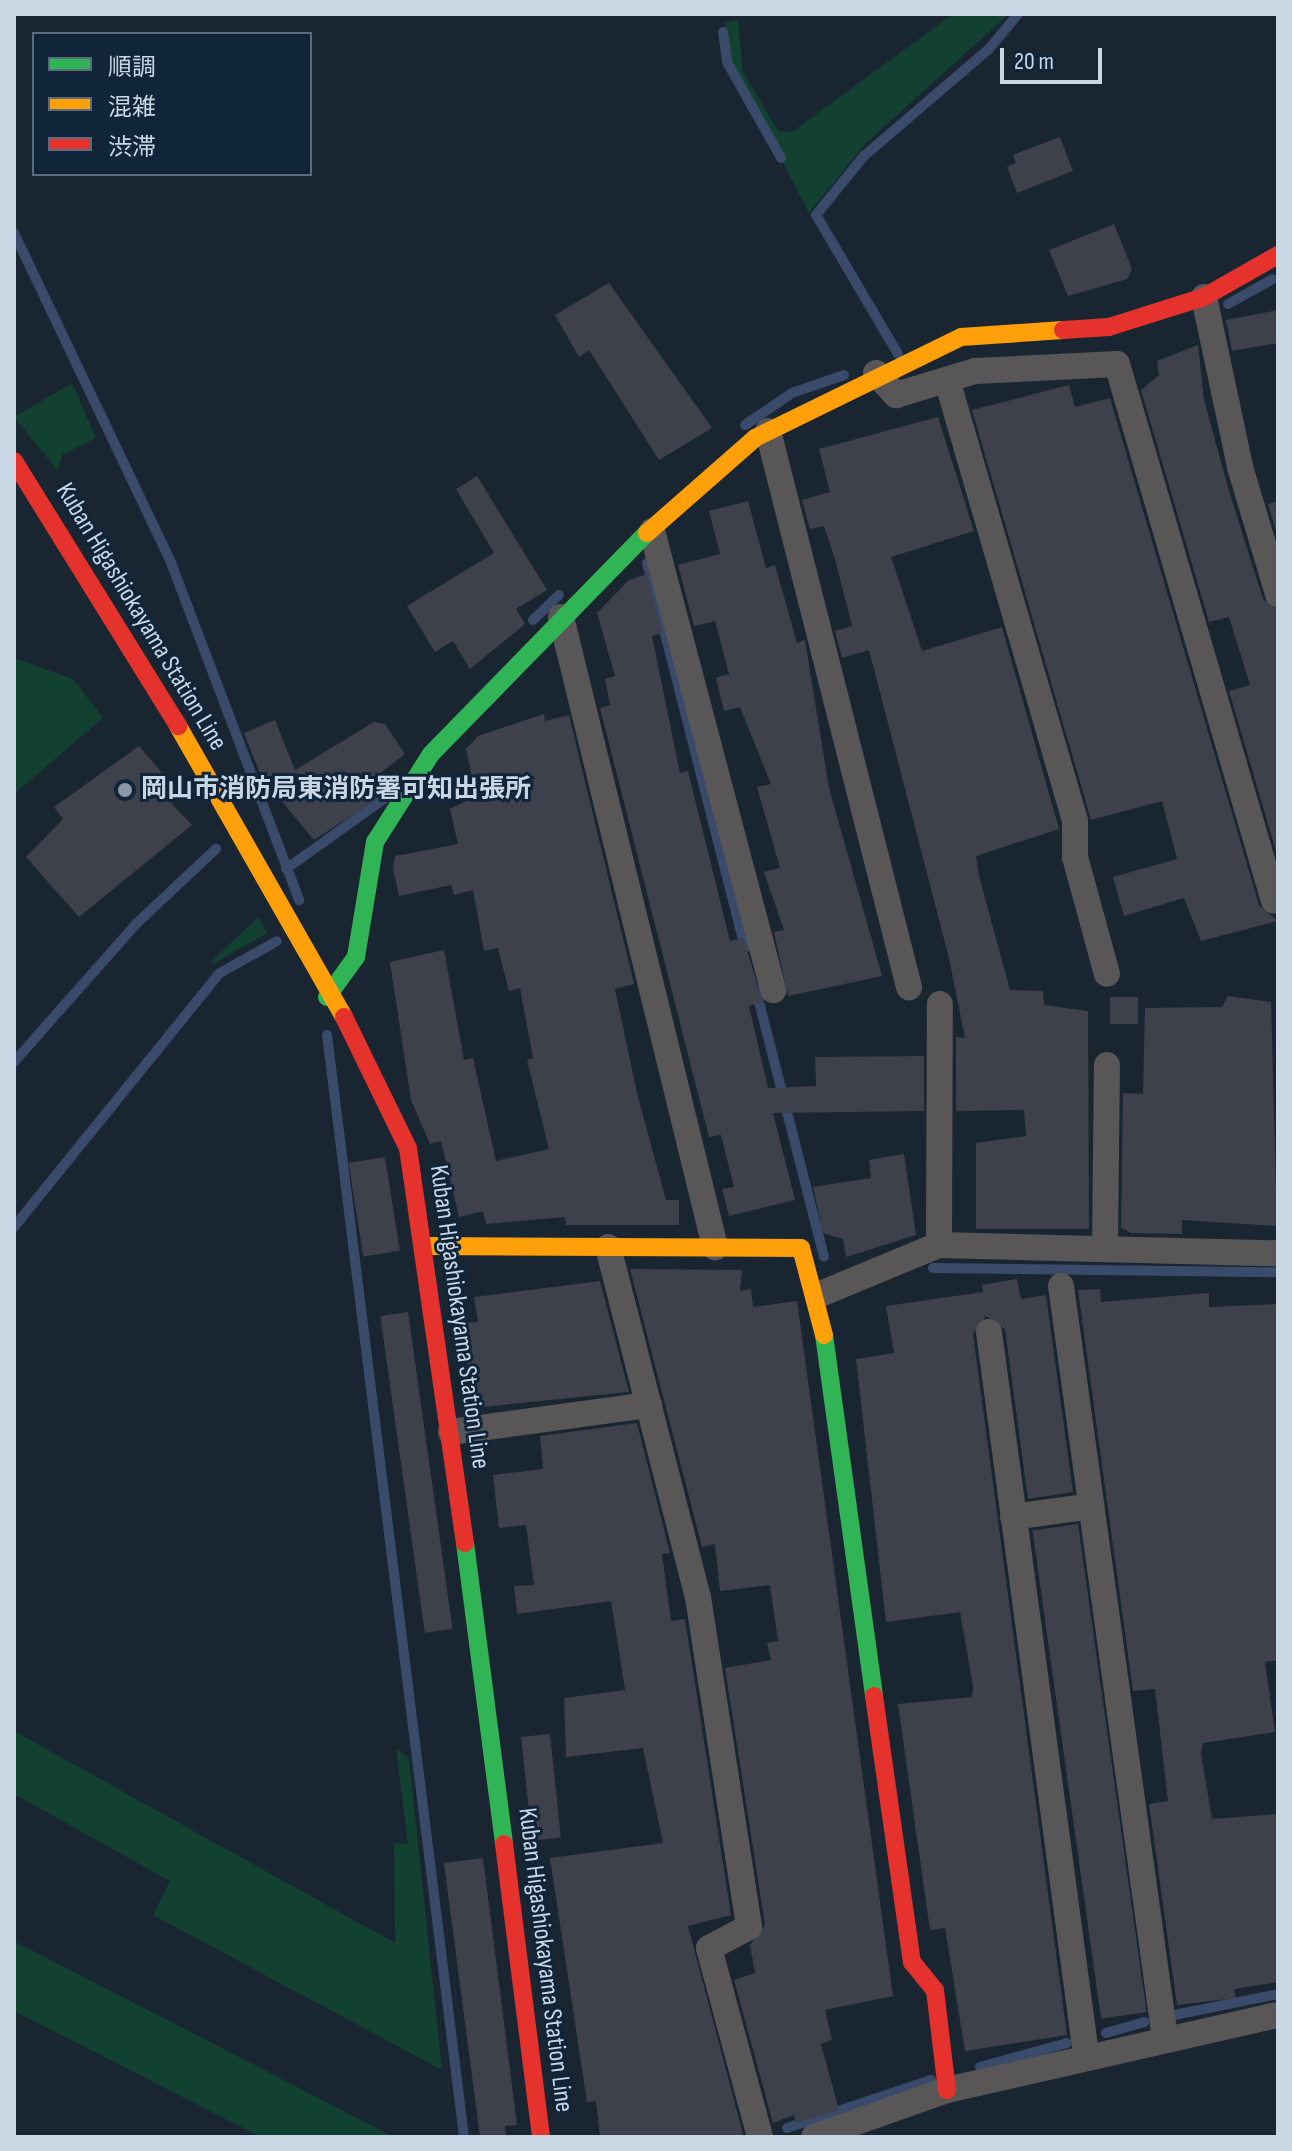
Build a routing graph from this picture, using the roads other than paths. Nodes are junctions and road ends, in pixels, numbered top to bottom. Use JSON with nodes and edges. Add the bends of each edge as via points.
{"nodes":[{"id":1,"x":1278,"y":255,"type":"edge"},
{"id":2,"x":1207,"y":307,"type":"junction"},
{"id":3,"x":1113,"y":344,"type":"junction"},
{"id":4,"x":876,"y":373,"type":"junction"},
{"id":5,"x":947,"y":380,"type":"junction"},
{"id":6,"x":768,"y":431,"type":"junction"},
{"id":7,"x":14,"y":461,"type":"edge"},
{"id":8,"x":652,"y":531,"type":"junction"},
{"id":9,"x":1278,"y":594,"type":"edge"},
{"id":10,"x":561,"y":617,"type":"junction"},
{"id":11,"x":1274,"y":901,"type":"dead end"},
{"id":12,"x":1107,"y":974,"type":"dead end"},
{"id":13,"x":909,"y":987,"type":"dead end"},
{"id":14,"x":773,"y":990,"type":"dead end"},
{"id":15,"x":327,"y":997,"type":"junction"},
{"id":16,"x":940,"y":1004,"type":"dead end"},
{"id":17,"x":1107,"y":1065,"type":"dead end"},
{"id":18,"x":939,"y":1245,"type":"junction"},
{"id":19,"x":427,"y":1246,"type":"junction"},
{"id":20,"x":715,"y":1247,"type":"junction"},
{"id":21,"x":1105,"y":1249,"type":"junction"},
{"id":22,"x":1278,"y":1253,"type":"edge"},
{"id":23,"x":611,"y":1256,"type":"junction"},
{"id":24,"x":1061,"y":1286,"type":"dead end"},
{"id":25,"x":818,"y":1295,"type":"junction"},
{"id":26,"x":989,"y":1332,"type":"dead end"},
{"id":27,"x":649,"y":1405,"type":"junction"},
{"id":28,"x":451,"y":1432,"type":"junction"},
{"id":29,"x":1091,"y":1506,"type":"junction"},
{"id":30,"x":1013,"y":1517,"type":"junction"},
{"id":31,"x":1278,"y":2015,"type":"edge"},
{"id":32,"x":1165,"y":2038,"type":"junction"},
{"id":33,"x":1086,"y":2054,"type":"junction"},
{"id":34,"x":947,"y":2090,"type":"junction"},
{"id":35,"x":541,"y":2137,"type":"edge"},
{"id":36,"x":760,"y":2137,"type":"edge"},
{"id":37,"x":814,"y":2137,"type":"edge"}],
"edges":[{"from":1,"to":2,"type":"street"},
{"from":2,"to":3,"type":"street"},
{"from":2,"to":9,"type":"street","via":[[1240,467]]},
{"from":3,"to":4,"type":"street","via":[[961,337]]},
{"from":3,"to":5,"type":"street"},
{"from":3,"to":11,"type":"street"},
{"from":4,"to":5,"type":"street","via":[[896,395]]},
{"from":4,"to":6,"type":"street"},
{"from":5,"to":12,"type":"street","via":[[1075,821],[1075,857]]},
{"from":6,"to":8,"type":"street"},
{"from":6,"to":13,"type":"street"},
{"from":7,"to":15,"type":"street","name":"Kuban Higashiokayama Station Line","via":[[143,665]]},
{"from":8,"to":10,"type":"street"},
{"from":8,"to":14,"type":"street"},
{"from":10,"to":15,"type":"street","via":[[431,754],[375,842],[356,957]]},
{"from":10,"to":20,"type":"street"},
{"from":15,"to":19,"type":"street","name":"Kuban Higashiokayama Station Line","via":[[375,1072],[408,1148]]},
{"from":16,"to":18,"type":"street"},
{"from":17,"to":21,"type":"street"},
{"from":18,"to":21,"type":"street"},
{"from":18,"to":25,"type":"street"},
{"from":19,"to":23,"type":"street"},
{"from":19,"to":28,"type":"street","name":"Kuban Higashiokayama Station Line"},
{"from":20,"to":23,"type":"street"},
{"from":20,"to":25,"type":"street","via":[[801,1248]]},
{"from":21,"to":22,"type":"street"},
{"from":23,"to":27,"type":"street"},
{"from":24,"to":29,"type":"street"},
{"from":25,"to":34,"type":"street","via":[[912,1962],[935,1990]]},
{"from":26,"to":30,"type":"street"},
{"from":27,"to":28,"type":"street"},
{"from":27,"to":36,"type":"street","via":[[698,1597],[749,1927],[709,1948]]},
{"from":28,"to":35,"type":"street","name":"Kuban Higashiokayama Station Line"},
{"from":29,"to":30,"type":"street"},
{"from":29,"to":32,"type":"street"},
{"from":30,"to":33,"type":"street"},
{"from":31,"to":32,"type":"street"},
{"from":32,"to":33,"type":"street"},
{"from":33,"to":34,"type":"street"},
{"from":34,"to":37,"type":"street"}]}
